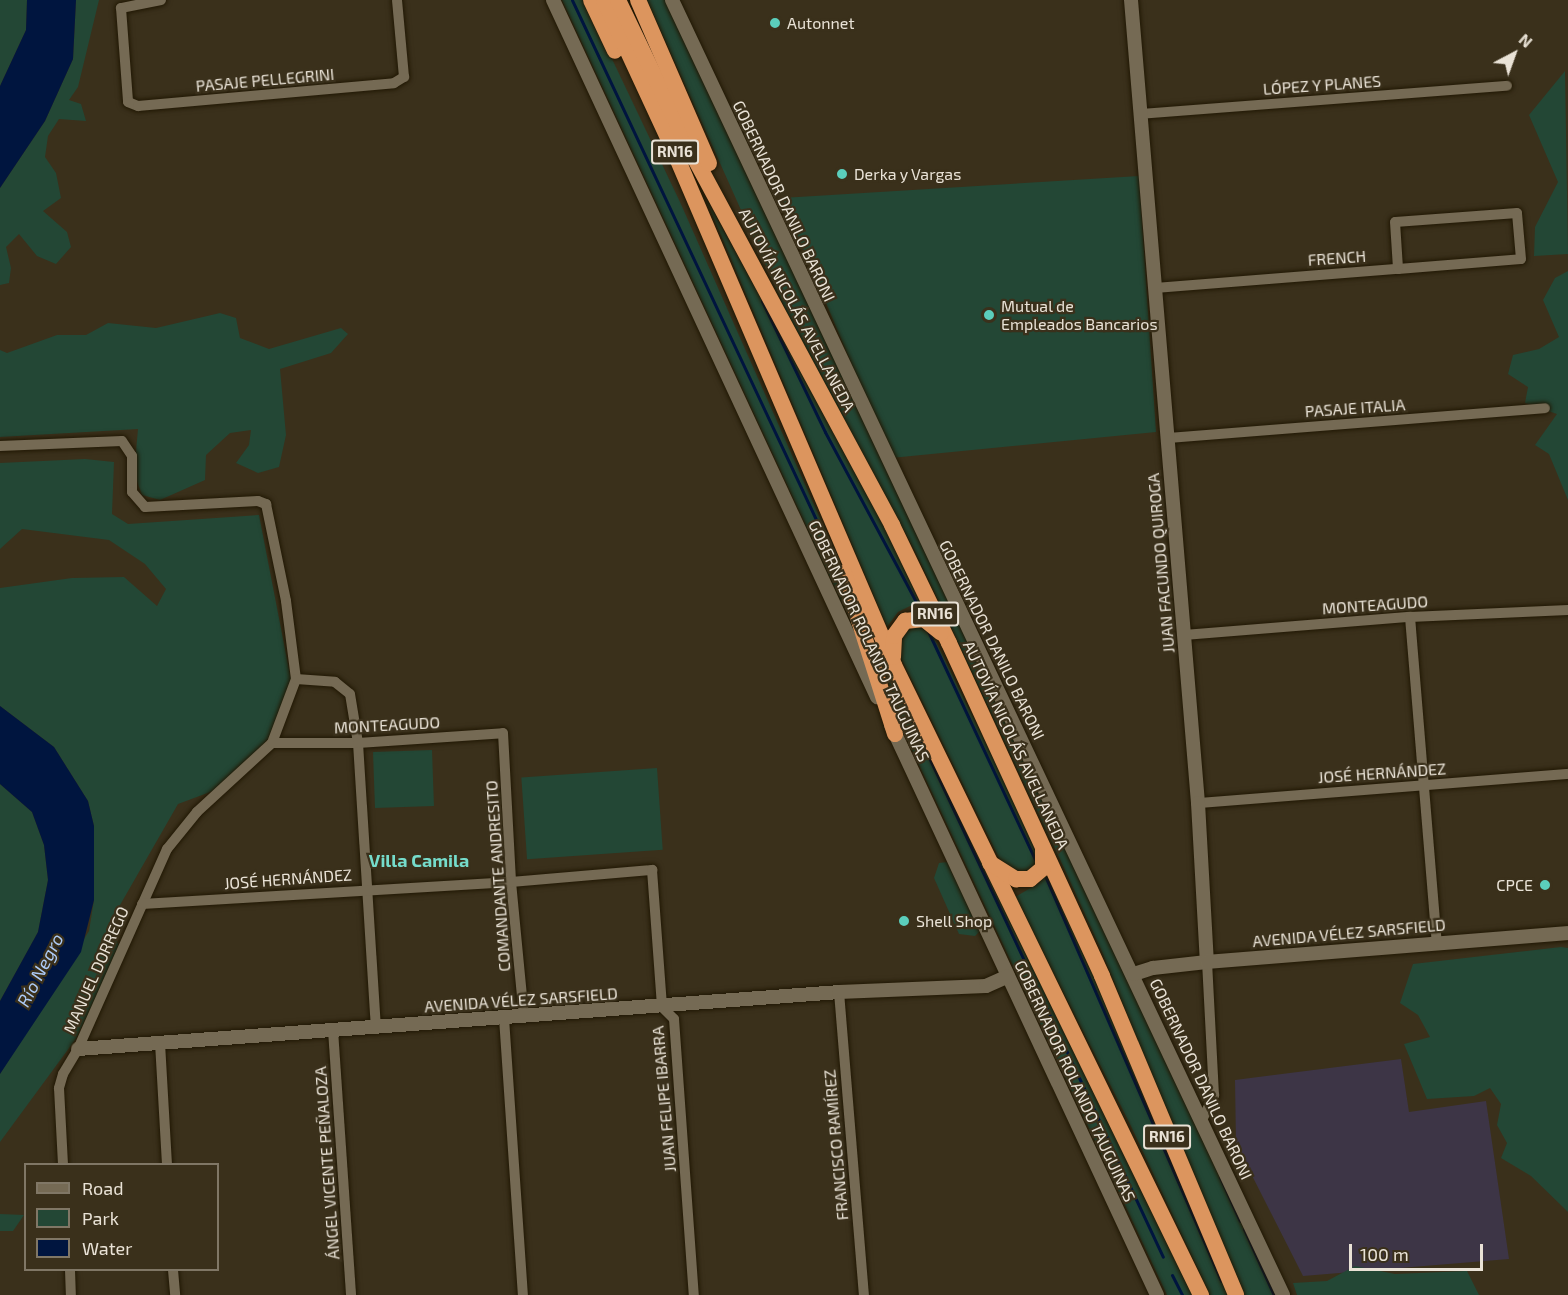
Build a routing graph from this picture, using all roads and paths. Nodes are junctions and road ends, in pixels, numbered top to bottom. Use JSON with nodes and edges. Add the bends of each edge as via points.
{"nodes":[{"id":1,"x":161,"y":0,"type":"edge"},
{"id":2,"x":397,"y":0,"type":"edge"},
{"id":3,"x":553,"y":0,"type":"edge"},
{"id":4,"x":591,"y":0,"type":"edge"},
{"id":5,"x":604,"y":0,"type":"edge"},
{"id":6,"x":618,"y":0,"type":"edge"},
{"id":7,"x":638,"y":0,"type":"edge"},
{"id":8,"x":672,"y":0,"type":"edge"},
{"id":9,"x":1131,"y":0,"type":"edge"},
{"id":10,"x":1507,"y":86,"type":"dead end"},
{"id":11,"x":1140,"y":114,"type":"junction"},
{"id":12,"x":751,"y":260,"type":"junction"},
{"id":13,"x":1398,"y":269,"type":"junction"},
{"id":14,"x":1155,"y":288,"type":"junction"},
{"id":15,"x":740,"y":307,"type":"junction"},
{"id":16,"x":1545,"y":408,"type":"dead end"},
{"id":17,"x":1167,"y":438,"type":"junction"},
{"id":18,"x":0,"y":446,"type":"edge"},
{"id":19,"x":818,"y":492,"type":"junction"},
{"id":20,"x":1568,"y":610,"type":"edge"},
{"id":21,"x":1410,"y":617,"type":"junction"},
{"id":22,"x":1184,"y":634,"type":"junction"},
{"id":23,"x":950,"y":643,"type":"junction"},
{"id":24,"x":894,"y":665,"type":"junction"},
{"id":25,"x":296,"y":680,"type":"junction"},
{"id":26,"x":503,"y":733,"type":"joint"},
{"id":27,"x":895,"y":734,"type":"junction"},
{"id":28,"x":272,"y":743,"type":"junction"},
{"id":29,"x":358,"y":743,"type":"junction"},
{"id":30,"x":1568,"y":774,"type":"edge"},
{"id":31,"x":1423,"y":785,"type":"junction"},
{"id":32,"x":1198,"y":802,"type":"junction"},
{"id":33,"x":1041,"y":839,"type":"junction"},
{"id":34,"x":987,"y":860,"type":"junction"},
{"id":35,"x":652,"y":870,"type":"joint"},
{"id":36,"x":511,"y":882,"type":"junction"},
{"id":37,"x":369,"y":889,"type":"junction"},
{"id":38,"x":142,"y":904,"type":"junction"},
{"id":39,"x":1568,"y":933,"type":"edge"},
{"id":40,"x":1437,"y":942,"type":"junction"},
{"id":41,"x":1207,"y":962,"type":"junction"},
{"id":42,"x":1134,"y":974,"type":"junction"},
{"id":43,"x":1008,"y":976,"type":"junction"},
{"id":44,"x":839,"y":992,"type":"junction"},
{"id":45,"x":662,"y":1007,"type":"junction"},
{"id":46,"x":524,"y":1016,"type":"junction"},
{"id":47,"x":504,"y":1018,"type":"junction"},
{"id":48,"x":376,"y":1026,"type":"junction"},
{"id":49,"x":333,"y":1030,"type":"junction"},
{"id":50,"x":160,"y":1043,"type":"junction"},
{"id":51,"x":78,"y":1049,"type":"junction"},
{"id":52,"x":1202,"y":1120,"type":"junction"},
{"id":53,"x":63,"y":1163,"type":"edge"},
{"id":54,"x":167,"y":1163,"type":"edge"},
{"id":55,"x":70,"y":1271,"type":"edge"},
{"id":56,"x":173,"y":1271,"type":"edge"},
{"id":57,"x":71,"y":1295,"type":"edge"},
{"id":58,"x":175,"y":1295,"type":"edge"},
{"id":59,"x":351,"y":1295,"type":"edge"},
{"id":60,"x":523,"y":1295,"type":"edge"},
{"id":61,"x":694,"y":1295,"type":"edge"},
{"id":62,"x":864,"y":1295,"type":"edge"},
{"id":63,"x":1157,"y":1295,"type":"edge"},
{"id":64,"x":1202,"y":1295,"type":"edge"},
{"id":65,"x":1236,"y":1295,"type":"edge"},
{"id":66,"x":1283,"y":1295,"type":"edge"}],
"edges":[{"from":1,"to":2,"type":"street","name":"PASAJE PELLEGRINI","via":[[121,8],[128,102],[138,106],[394,83],[404,77]]},
{"from":3,"to":27,"type":"street","name":"GOBERNADOR ROLANDO TAUGUINAS"},
{"from":4,"to":15,"type":"highway"},
{"from":5,"to":15,"type":"highway","number":"RN16"},
{"from":6,"to":12,"type":"highway","name":"AUTOVÍA NICOLÁS AVELLANEDA","number":"RN16","via":[[687,144]]},
{"from":7,"to":12,"type":"highway"},
{"from":8,"to":42,"type":"street","name":"GOBERNADOR DANILO BARONI"},
{"from":9,"to":11,"type":"street","name":"JUAN FACUNDO QUIROGA"},
{"from":10,"to":11,"type":"street","name":"LÓPEZ Y PLANES"},
{"from":11,"to":14,"type":"street","name":"JUAN FACUNDO QUIROGA"},
{"from":12,"to":23,"type":"highway","name":"AUTOVÍA NICOLÁS AVELLANEDA","number":"RN16"},
{"from":13,"to":13,"type":"street","name":"FRENCH","via":[[1395,222],[1517,213],[1521,259]]},
{"from":13,"to":14,"type":"street","name":"FRENCH"},
{"from":14,"to":17,"type":"street","name":"JUAN FACUNDO QUIROGA"},
{"from":15,"to":19,"type":"highway","number":"RN16"},
{"from":16,"to":17,"type":"street","name":"PASAJE ITALIA"},
{"from":17,"to":22,"type":"street","name":"JUAN FACUNDO QUIROGA"},
{"from":18,"to":25,"type":"street","via":[[122,441],[132,456],[132,492],[145,507],[258,501],[268,510]]},
{"from":19,"to":24,"type":"highway","number":"RN16"},
{"from":19,"to":27,"type":"highway"},
{"from":20,"to":21,"type":"street","name":"MONTEAGUDO"},
{"from":21,"to":22,"type":"street","name":"MONTEAGUDO"},
{"from":21,"to":31,"type":"street"},
{"from":22,"to":32,"type":"street","name":"JUAN FACUNDO QUIROGA"},
{"from":23,"to":24,"type":"highway","via":[[928,621],[909,619],[894,636]]},
{"from":23,"to":33,"type":"highway","name":"AUTOVÍA NICOLÁS AVELLANEDA","number":"RN16"},
{"from":24,"to":34,"type":"highway","number":"RN16"},
{"from":25,"to":28,"type":"street"},
{"from":25,"to":29,"type":"street","via":[[335,682],[344,687],[350,694]]},
{"from":26,"to":29,"type":"street","name":"MONTEAGUDO"},
{"from":26,"to":36,"type":"street","name":"COMANDANTE ANDRESITO"},
{"from":27,"to":43,"type":"street","name":"GOBERNADOR ROLANDO TAUGUINAS"},
{"from":28,"to":29,"type":"street","name":"MONTEAGUDO"},
{"from":28,"to":38,"type":"street","name":"MANUEL DORREGO","via":[[173,839]]},
{"from":29,"to":37,"type":"street"},
{"from":30,"to":31,"type":"street","name":"JOSÉ HERNÁNDEZ"},
{"from":31,"to":32,"type":"street","name":"JOSÉ HERNÁNDEZ"},
{"from":31,"to":40,"type":"street"},
{"from":32,"to":41,"type":"street","name":"JUAN FACUNDO QUIROGA"},
{"from":33,"to":34,"type":"highway","via":[[1045,861],[1034,878],[1016,879]]},
{"from":33,"to":65,"type":"highway","name":"AUTOVÍA NICOLÁS AVELLANEDA","number":"RN16"},
{"from":34,"to":64,"type":"highway","number":"RN16"},
{"from":35,"to":36,"type":"street","name":"JOSÉ HERNÁNDEZ"},
{"from":35,"to":45,"type":"street","name":"JUAN FELIPE IBARRA"},
{"from":36,"to":37,"type":"street","name":"JOSÉ HERNÁNDEZ"},
{"from":36,"to":46,"type":"street","name":"COMANDANTE ANDRESITO"},
{"from":37,"to":38,"type":"street","name":"JOSÉ HERNÁNDEZ"},
{"from":37,"to":48,"type":"street"},
{"from":38,"to":51,"type":"street","name":"MANUEL DORREGO"},
{"from":39,"to":40,"type":"street","name":"AVENIDA VÉLEZ SARSFIELD"},
{"from":40,"to":41,"type":"street","name":"AVENIDA VÉLEZ SARSFIELD"},
{"from":41,"to":42,"type":"street","name":"AVENIDA VÉLEZ SARSFIELD"},
{"from":41,"to":52,"type":"street","name":"JUAN FACUNDO QUIROGA","via":[[1214,1095]]},
{"from":42,"to":52,"type":"street","name":"GOBERNADOR DANILO BARONI"},
{"from":43,"to":44,"type":"street","name":"AVENIDA VÉLEZ SARSFIELD","via":[[986,986]]},
{"from":43,"to":63,"type":"street","name":"GOBERNADOR ROLANDO TAUGUINAS"},
{"from":44,"to":45,"type":"street","name":"AVENIDA VÉLEZ SARSFIELD"},
{"from":44,"to":62,"type":"street","name":"FRANCISCO RAMÍREZ"},
{"from":45,"to":46,"type":"street","name":"AVENIDA VÉLEZ SARSFIELD"},
{"from":45,"to":61,"type":"street","name":"JUAN FELIPE IBARRA","via":[[674,1019]]},
{"from":46,"to":47,"type":"street","name":"AVENIDA VÉLEZ SARSFIELD"},
{"from":47,"to":48,"type":"street","name":"AVENIDA VÉLEZ SARSFIELD"},
{"from":47,"to":60,"type":"street"},
{"from":48,"to":49,"type":"street","name":"AVENIDA VÉLEZ SARSFIELD"},
{"from":49,"to":50,"type":"street","name":"AVENIDA VÉLEZ SARSFIELD"},
{"from":49,"to":59,"type":"street","name":"ÁNGEL VICENTE PEÑALOZA"},
{"from":50,"to":51,"type":"street","name":"AVENIDA VÉLEZ SARSFIELD"},
{"from":50,"to":54,"type":"street"},
{"from":51,"to":53,"type":"street","via":[[59,1088]]},
{"from":52,"to":66,"type":"street","name":"GOBERNADOR DANILO BARONI"},
{"from":55,"to":57,"type":"street"},
{"from":56,"to":58,"type":"street"}]}
